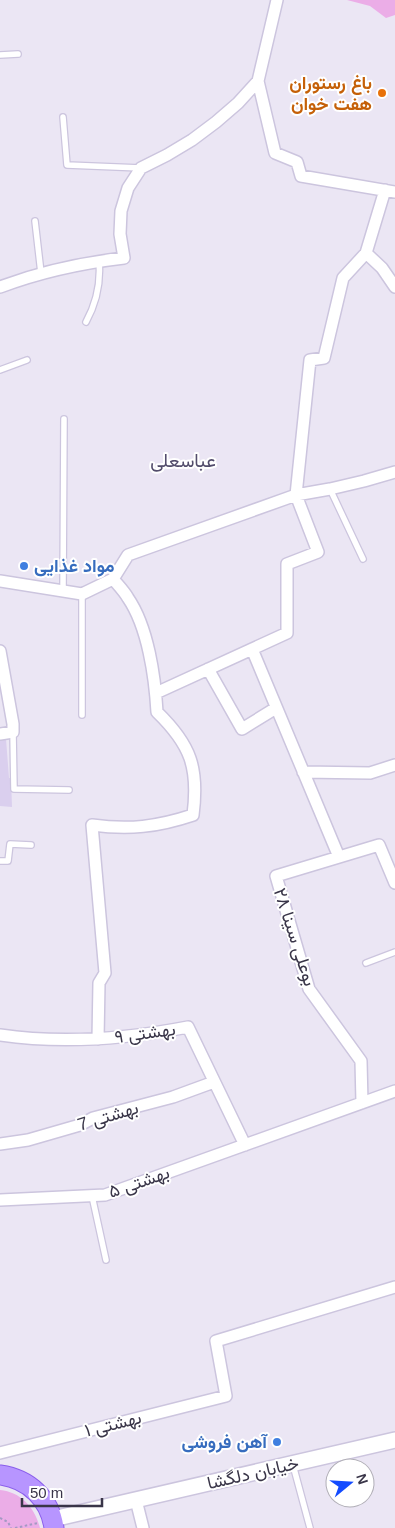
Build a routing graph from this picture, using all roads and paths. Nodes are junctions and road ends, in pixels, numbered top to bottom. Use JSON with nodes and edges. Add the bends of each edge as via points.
{"nodes":[{"id":1,"x":277,"y":0,"type":"edge"},
{"id":2,"x":18,"y":54,"type":"dead end"},
{"id":3,"x":0,"y":55,"type":"edge"},
{"id":4,"x":258,"y":81,"type":"junction"},
{"id":5,"x":63,"y":117,"type":"dead end"},
{"id":6,"x":141,"y":168,"type":"junction"},
{"id":7,"x":390,"y":191,"type":"edge"},
{"id":8,"x":35,"y":220,"type":"dead end"},
{"id":9,"x":366,"y":254,"type":"junction"},
{"id":10,"x":99,"y":261,"type":"junction"},
{"id":11,"x":42,"y":273,"type":"junction"},
{"id":12,"x":0,"y":287,"type":"edge"},
{"id":13,"x":395,"y":287,"type":"edge"},
{"id":14,"x":86,"y":322,"type":"dead end"},
{"id":15,"x":27,"y":360,"type":"dead end"},
{"id":16,"x":0,"y":370,"type":"edge"},
{"id":17,"x":64,"y":419,"type":"dead end"},
{"id":18,"x":395,"y":472,"type":"edge"},
{"id":19,"x":330,"y":489,"type":"junction"},
{"id":20,"x":296,"y":495,"type":"junction"},
{"id":21,"x":363,"y":559,"type":"dead end"},
{"id":22,"x":114,"y":579,"type":"junction"},
{"id":23,"x":0,"y":580,"type":"edge"},
{"id":24,"x":62,"y":592,"type":"junction"},
{"id":25,"x":82,"y":594,"type":"junction"},
{"id":26,"x":252,"y":649,"type":"junction"},
{"id":27,"x":0,"y":651,"type":"edge"},
{"id":28,"x":208,"y":669,"type":"junction"},
{"id":29,"x":156,"y":693,"type":"junction"},
{"id":30,"x":276,"y":708,"type":"junction"},
{"id":31,"x":82,"y":715,"type":"dead end"},
{"id":32,"x":13,"y":732,"type":"junction"},
{"id":33,"x":0,"y":734,"type":"edge"},
{"id":34,"x":395,"y":766,"type":"edge"},
{"id":35,"x":303,"y":772,"type":"junction"},
{"id":36,"x":69,"y":790,"type":"dead end"},
{"id":37,"x":31,"y":845,"type":"dead end"},
{"id":38,"x":339,"y":857,"type":"junction"},
{"id":39,"x":0,"y":861,"type":"edge"},
{"id":40,"x":395,"y":883,"type":"edge"},
{"id":41,"x":395,"y":952,"type":"edge"},
{"id":42,"x":366,"y":962,"type":"dead end"},
{"id":43,"x":0,"y":1035,"type":"edge"},
{"id":44,"x":98,"y":1039,"type":"junction"},
{"id":45,"x":214,"y":1082,"type":"junction"},
{"id":46,"x":395,"y":1091,"type":"edge"},
{"id":47,"x":362,"y":1103,"type":"junction"},
{"id":48,"x":0,"y":1144,"type":"edge"},
{"id":49,"x":245,"y":1145,"type":"junction"},
{"id":50,"x":92,"y":1196,"type":"junction"},
{"id":51,"x":0,"y":1200,"type":"edge"},
{"id":52,"x":106,"y":1260,"type":"dead end"},
{"id":53,"x":395,"y":1287,"type":"edge"},
{"id":54,"x":395,"y":1440,"type":"edge"},
{"id":55,"x":0,"y":1453,"type":"edge"},
{"id":56,"x":293,"y":1464,"type":"junction"},
{"id":57,"x":2,"y":1473,"type":"edge"},
{"id":58,"x":136,"y":1500,"type":"junction"},
{"id":59,"x":0,"y":1518,"type":"edge"},
{"id":60,"x":44,"y":1523,"type":"edge"},
{"id":61,"x":11,"y":1528,"type":"edge"},
{"id":62,"x":15,"y":1528,"type":"edge"},
{"id":63,"x":143,"y":1528,"type":"edge"},
{"id":64,"x":310,"y":1528,"type":"edge"}],
"edges":[{"from":1,"to":4,"type":"street"},
{"from":2,"to":3,"type":"lane"},
{"from":4,"to":6,"type":"street","via":[[238,103],[200,134]]},
{"from":4,"to":7,"type":"street","via":[[275,153],[297,162],[300,176]]},
{"from":5,"to":6,"type":"lane","via":[[67,164]]},
{"from":6,"to":10,"type":"street","via":[[128,188],[122,211],[120,234],[124,258]]},
{"from":7,"to":9,"type":"street"},
{"from":8,"to":11,"type":"lane"},
{"from":9,"to":13,"type":"street","via":[[382,268]]},
{"from":9,"to":20,"type":"street","via":[[343,278],[324,358],[310,360]]},
{"from":10,"to":11,"type":"street"},
{"from":10,"to":14,"type":"lane","via":[[99,286]]},
{"from":11,"to":12,"type":"street"},
{"from":15,"to":16,"type":"lane"},
{"from":17,"to":24,"type":"lane"},
{"from":18,"to":19,"type":"street"},
{"from":19,"to":20,"type":"street"},
{"from":19,"to":21,"type":"lane"},
{"from":20,"to":22,"type":"street","via":[[128,555]]},
{"from":20,"to":26,"type":"street","via":[[318,552],[286,564],[286,633]]},
{"from":22,"to":25,"type":"street"},
{"from":22,"to":29,"type":"street","via":[[129,599],[139,621],[149,652]]},
{"from":23,"to":24,"type":"street"},
{"from":24,"to":25,"type":"street"},
{"from":25,"to":31,"type":"lane"},
{"from":26,"to":28,"type":"street"},
{"from":26,"to":30,"type":"street"},
{"from":27,"to":32,"type":"street"},
{"from":28,"to":29,"type":"street"},
{"from":28,"to":30,"type":"street","via":[[242,729]]},
{"from":29,"to":44,"type":"street","via":[[156,712],[186,747],[193,769],[196,792],[193,816],[153,826],[112,828],[92,825],[105,973],[99,983]]},
{"from":30,"to":35,"type":"street"},
{"from":32,"to":33,"type":"street"},
{"from":32,"to":36,"type":"lane","via":[[14,789]]},
{"from":34,"to":35,"type":"street","via":[[370,774]]},
{"from":35,"to":38,"type":"street"},
{"from":37,"to":39,"type":"lane","via":[[10,844],[8,861]]},
{"from":38,"to":40,"type":"street","name":"بوعلی سینا ۲۸","via":[[379,845]]},
{"from":38,"to":47,"type":"street","name":"بوعلی سینا ۲۸","via":[[276,876],[310,989],[361,1060]]},
{"from":41,"to":42,"type":"lane"},
{"from":43,"to":44,"type":"street","name":"بهشتی ۹","via":[[61,1040]]},
{"from":44,"to":45,"type":"street","name":"بهشتی ۹","via":[[188,1027]]},
{"from":45,"to":48,"type":"street","name":"بهشتی 7","via":[[93,1118],[80,1125],[28,1140]]},
{"from":45,"to":49,"type":"street","name":"بهشتی ۹"},
{"from":46,"to":47,"type":"street","name":"بهشتی ۵"},
{"from":47,"to":49,"type":"street","name":"بهشتی ۵"},
{"from":49,"to":50,"type":"street","name":"بهشتی ۵","via":[[105,1195]]},
{"from":50,"to":51,"type":"street","name":"بهشتی ۵"},
{"from":50,"to":52,"type":"lane"},
{"from":53,"to":55,"type":"street","name":"بهشتی ۱","via":[[216,1341],[226,1396]]},
{"from":54,"to":56,"type":"street","name":"خیابان دلگشا"},
{"from":56,"to":58,"type":"street","name":"خیابان دلگشا"},
{"from":56,"to":64,"type":"lane"},
{"from":57,"to":60,"type":"main road","via":[[33,1488],[47,1505]]},
{"from":58,"to":60,"type":"street","name":"خیابان دلگشا"},
{"from":58,"to":63,"type":"street"},
{"from":59,"to":61,"type":"path"},
{"from":60,"to":62,"type":"path"}]}
